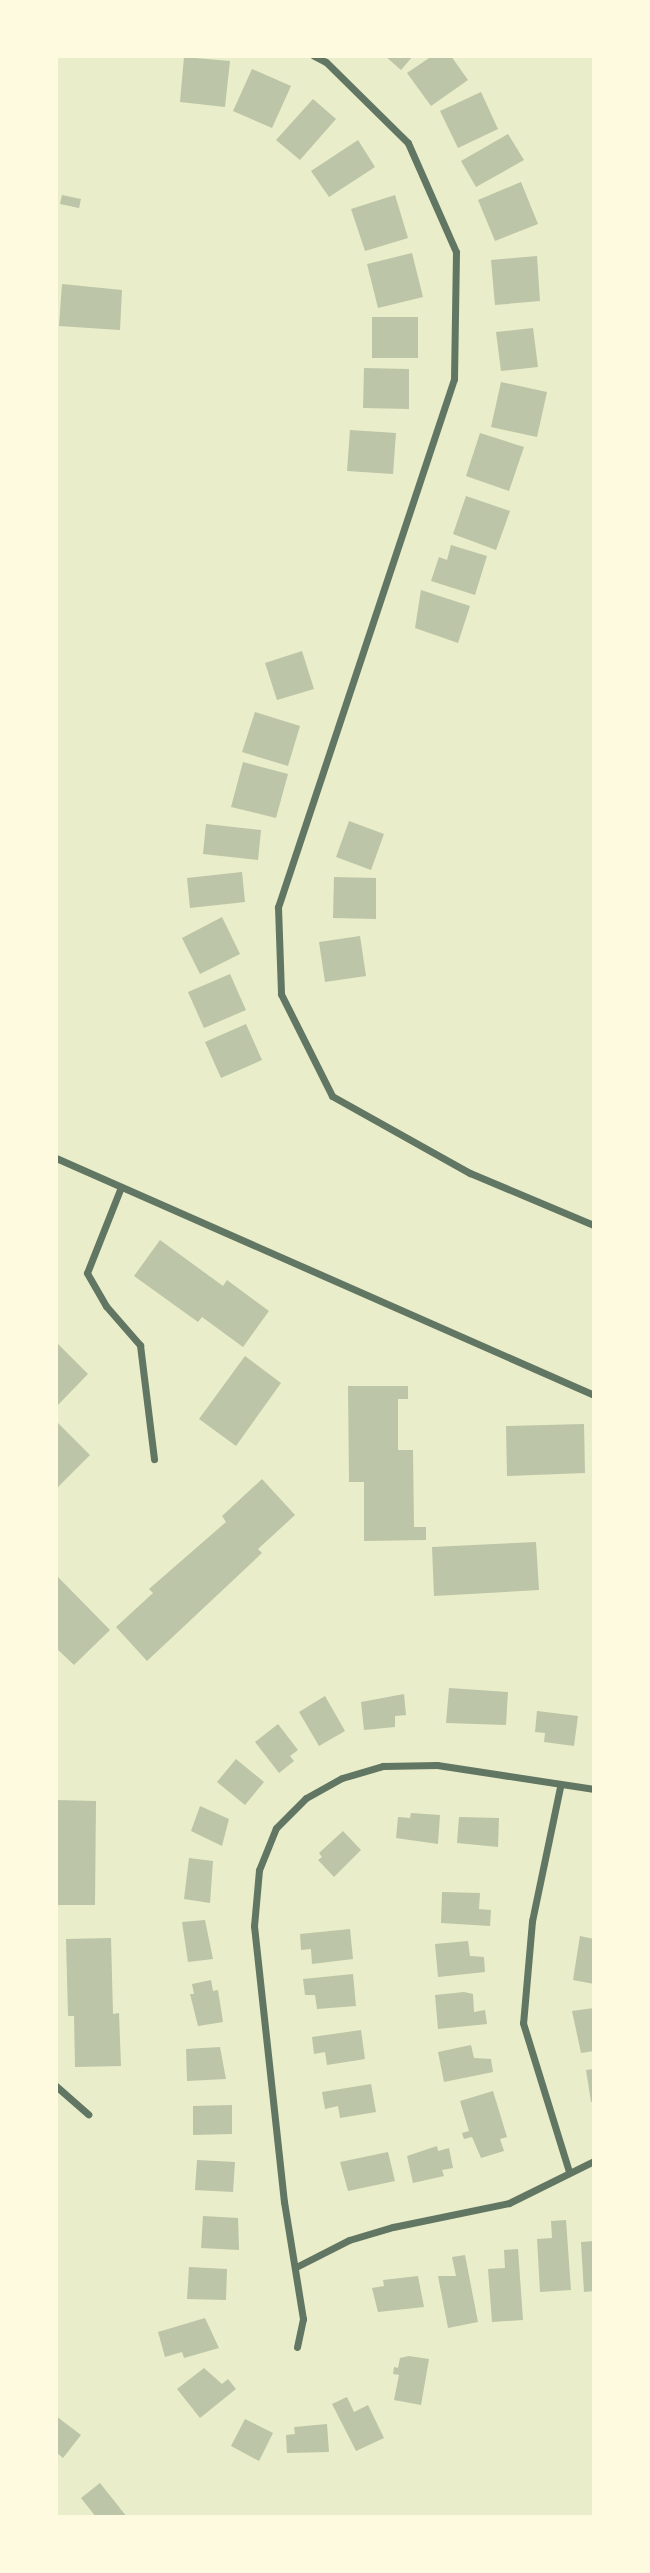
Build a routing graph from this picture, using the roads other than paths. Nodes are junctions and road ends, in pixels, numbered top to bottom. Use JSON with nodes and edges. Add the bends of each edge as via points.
{"nodes":[{"id":1,"x":314,"y":56,"type":"edge"},
{"id":2,"x":56,"y":1158,"type":"edge"},
{"id":3,"x":121,"y":1187,"type":"junction"},
{"id":4,"x":594,"y":1225,"type":"edge"},
{"id":5,"x":594,"y":1395,"type":"edge"},
{"id":6,"x":154,"y":1459,"type":"dead end"},
{"id":7,"x":560,"y":1787,"type":"junction"},
{"id":8,"x":594,"y":1789,"type":"edge"},
{"id":9,"x":56,"y":2086,"type":"edge"},
{"id":10,"x":88,"y":2115,"type":"dead end"},
{"id":11,"x":594,"y":2161,"type":"edge"},
{"id":12,"x":569,"y":2172,"type":"junction"},
{"id":13,"x":298,"y":2266,"type":"junction"},
{"id":14,"x":297,"y":2347,"type":"dead end"}],
"edges":[{"from":1,"to":4,"type":"street","via":[[326,62],[408,143],[456,252],[454,379],[278,907],[281,994],[332,1096],[470,1173]]},
{"from":2,"to":3,"type":"street"},
{"from":3,"to":5,"type":"street"},
{"from":3,"to":6,"type":"street","via":[[87,1273],[106,1306],[140,1345]]},
{"from":7,"to":8,"type":"street"},
{"from":7,"to":12,"type":"street","via":[[532,1921],[523,2023]]},
{"from":7,"to":13,"type":"street","via":[[437,1765],[383,1766],[342,1778],[306,1798],[276,1828],[259,1870],[254,1926],[284,2202]]},
{"from":9,"to":10,"type":"street"},
{"from":11,"to":12,"type":"street"},
{"from":12,"to":13,"type":"street","via":[[509,2203],[349,2240]]},
{"from":13,"to":14,"type":"street","via":[[303,2319]]}]}
